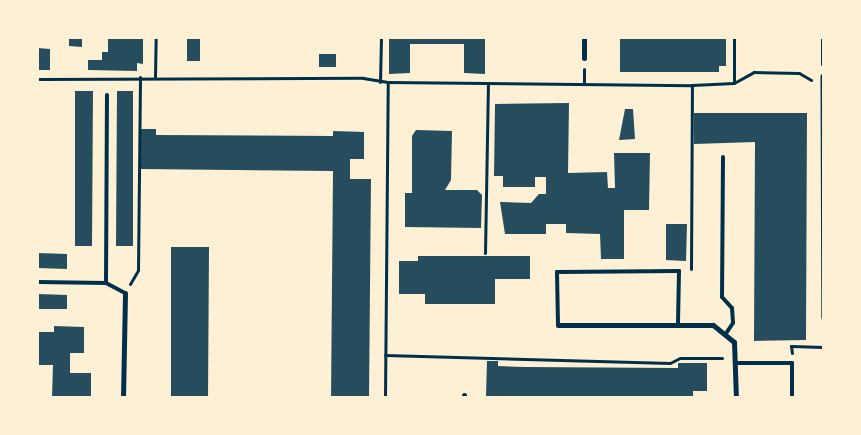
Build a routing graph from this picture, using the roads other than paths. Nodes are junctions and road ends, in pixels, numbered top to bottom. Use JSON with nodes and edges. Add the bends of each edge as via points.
{"nodes":[{"id":1,"x":584,"y":38,"type":"edge"},
{"id":2,"x":584,"y":58,"type":"dead end"},
{"id":3,"x":822,"y":76,"type":"edge"},
{"id":4,"x":822,"y":86,"type":"edge"},
{"id":5,"x":107,"y":95,"type":"dead end"},
{"id":6,"x":723,"y":157,"type":"dead end"},
{"id":7,"x":38,"y":282,"type":"edge"},
{"id":8,"x":106,"y":283,"type":"junction"},
{"id":9,"x":125,"y":294,"type":"joint"},
{"id":10,"x":823,"y":317,"type":"edge"},
{"id":11,"x":558,"y":324,"type":"joint"},
{"id":12,"x":678,"y":325,"type":"junction"},
{"id":13,"x":727,"y":332,"type":"junction"},
{"id":14,"x":736,"y":361,"type":"junction"},
{"id":15,"x":123,"y":398,"type":"edge"},
{"id":16,"x":736,"y":398,"type":"edge"},
{"id":17,"x":792,"y":398,"type":"edge"}],
"edges":[{"from":1,"to":2,"type":"street"},
{"from":3,"to":4,"type":"street"},
{"from":4,"to":10,"type":"street"},
{"from":5,"to":8,"type":"lane"},
{"from":6,"to":13,"type":"lane","via":[[722,298],[732,308],[732,323]]},
{"from":7,"to":8,"type":"lane"},
{"from":8,"to":9,"type":"lane"},
{"from":9,"to":15,"type":"street"},
{"from":11,"to":12,"type":"street"},
{"from":11,"to":12,"type":"lane","via":[[557,272],[678,271]]},
{"from":12,"to":13,"type":"street","via":[[713,325]]},
{"from":13,"to":14,"type":"street"},
{"from":14,"to":16,"type":"street"},
{"from":14,"to":17,"type":"lane","via":[[792,363]]}]}
